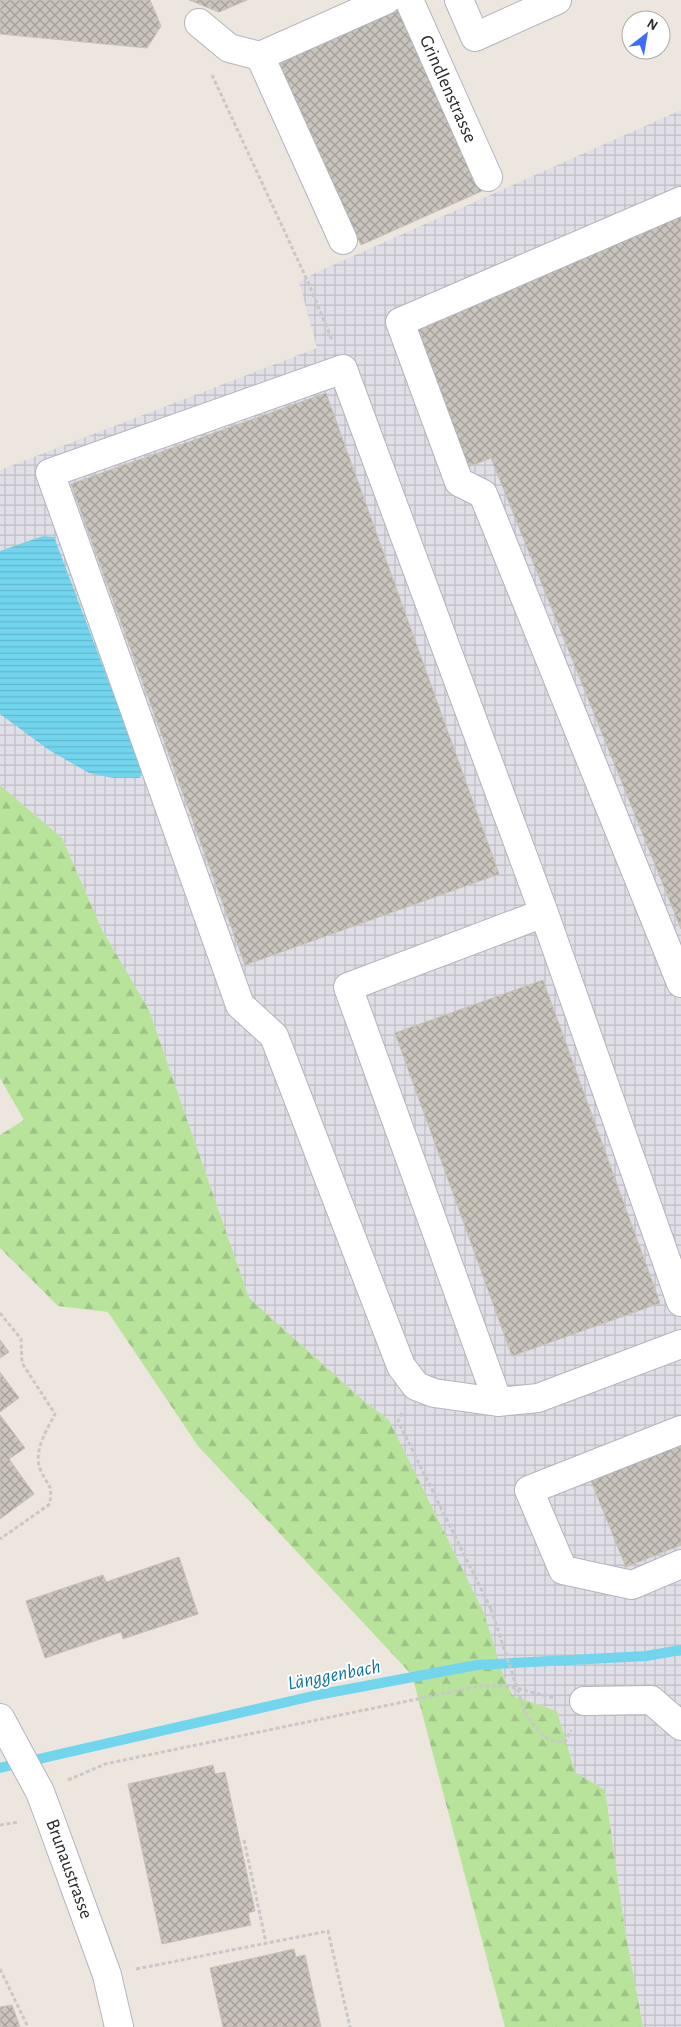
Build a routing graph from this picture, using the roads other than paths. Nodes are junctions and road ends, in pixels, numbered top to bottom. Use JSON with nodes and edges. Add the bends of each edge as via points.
{"nodes":[{"id":1,"x":386,"y":0,"type":"edge"},
{"id":2,"x":409,"y":0,"type":"edge"},
{"id":3,"x":459,"y":0,"type":"edge"},
{"id":4,"x":557,"y":0,"type":"edge"},
{"id":5,"x":199,"y":23,"type":"dead end"},
{"id":6,"x":260,"y":56,"type":"junction"},
{"id":7,"x":488,"y":178,"type":"dead end"},
{"id":8,"x":681,"y":201,"type":"edge"},
{"id":9,"x":343,"y":240,"type":"dead end"},
{"id":10,"x":544,"y":913,"type":"junction"},
{"id":11,"x":681,"y":983,"type":"edge"},
{"id":12,"x":681,"y":1302,"type":"edge"},
{"id":13,"x":681,"y":1344,"type":"edge"},
{"id":14,"x":498,"y":1402,"type":"junction"},
{"id":15,"x":681,"y":1430,"type":"edge"},
{"id":16,"x":681,"y":1564,"type":"edge"},
{"id":17,"x":584,"y":1701,"type":"road end"},
{"id":18,"x":4,"y":1726,"type":"edge"},
{"id":19,"x":681,"y":1726,"type":"edge"},
{"id":20,"x":119,"y":2027,"type":"edge"}],
"edges":[{"from":1,"to":6,"type":"street"},
{"from":2,"to":7,"type":"street","name":"Grindlenstrasse"},
{"from":3,"to":4,"type":"street","via":[[475,36]]},
{"from":5,"to":6,"type":"street","via":[[230,48]]},
{"from":6,"to":9,"type":"street"},
{"from":8,"to":11,"type":"street","via":[[400,322],[459,482],[483,494]]},
{"from":10,"to":12,"type":"street"},
{"from":10,"to":14,"type":"street","via":[[348,987]]},
{"from":10,"to":14,"type":"street","via":[[343,369],[50,473],[240,1005],[274,1036],[401,1366],[416,1386],[434,1393]]},
{"from":13,"to":14,"type":"street","via":[[538,1398]]},
{"from":15,"to":16,"type":"street","via":[[529,1490],[563,1570],[632,1586]]},
{"from":17,"to":19,"type":"street","via":[[651,1700]]},
{"from":18,"to":20,"type":"street","name":"Brunaustrasse","via":[[40,1792],[107,1975]]}]}
